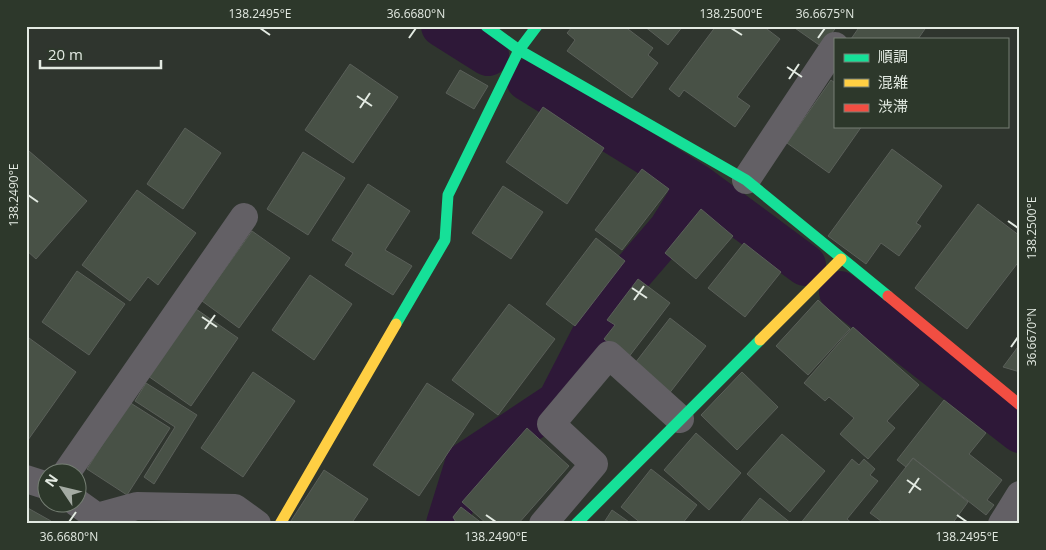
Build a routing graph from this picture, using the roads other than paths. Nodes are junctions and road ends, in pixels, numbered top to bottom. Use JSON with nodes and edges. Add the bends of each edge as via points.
{"nodes":[{"id":1,"x":486,"y":26,"type":"edge"},
{"id":2,"x":537,"y":26,"type":"edge"},
{"id":3,"x":848,"y":26,"type":"edge"},
{"id":4,"x":840,"y":38,"type":"edge"},
{"id":5,"x":834,"y":48,"type":"edge"},
{"id":6,"x":519,"y":50,"type":"junction"},
{"id":7,"x":746,"y":180,"type":"junction"},
{"id":8,"x":244,"y":217,"type":"dead end"},
{"id":9,"x":841,"y":259,"type":"junction"},
{"id":10,"x":1020,"y":404,"type":"edge"},
{"id":11,"x":680,"y":418,"type":"junction"},
{"id":12,"x":74,"y":462,"type":"edge"},
{"id":13,"x":26,"y":479,"type":"edge"},
{"id":14,"x":38,"y":483,"type":"edge"},
{"id":15,"x":1020,"y":495,"type":"edge"},
{"id":16,"x":89,"y":515,"type":"edge"},
{"id":17,"x":257,"y":524,"type":"edge"},
{"id":18,"x":280,"y":524,"type":"edge"},
{"id":19,"x":543,"y":524,"type":"edge"},
{"id":20,"x":576,"y":524,"type":"edge"},
{"id":21,"x":1002,"y":524,"type":"edge"}],
"edges":[{"from":1,"to":6,"type":"street"},
{"from":2,"to":6,"type":"street"},
{"from":3,"to":4,"type":"street"},
{"from":5,"to":7,"type":"street"},
{"from":6,"to":7,"type":"street"},
{"from":6,"to":18,"type":"street","via":[[448,194],[445,240]]},
{"from":7,"to":9,"type":"street"},
{"from":8,"to":12,"type":"street"},
{"from":9,"to":10,"type":"street"},
{"from":9,"to":11,"type":"street"},
{"from":11,"to":19,"type":"street","via":[[609,355],[551,424],[594,464]]},
{"from":11,"to":20,"type":"street"},
{"from":13,"to":14,"type":"street"},
{"from":15,"to":21,"type":"street"},
{"from":16,"to":17,"type":"street","via":[[137,506],[205,506],[235,508]]}]}
